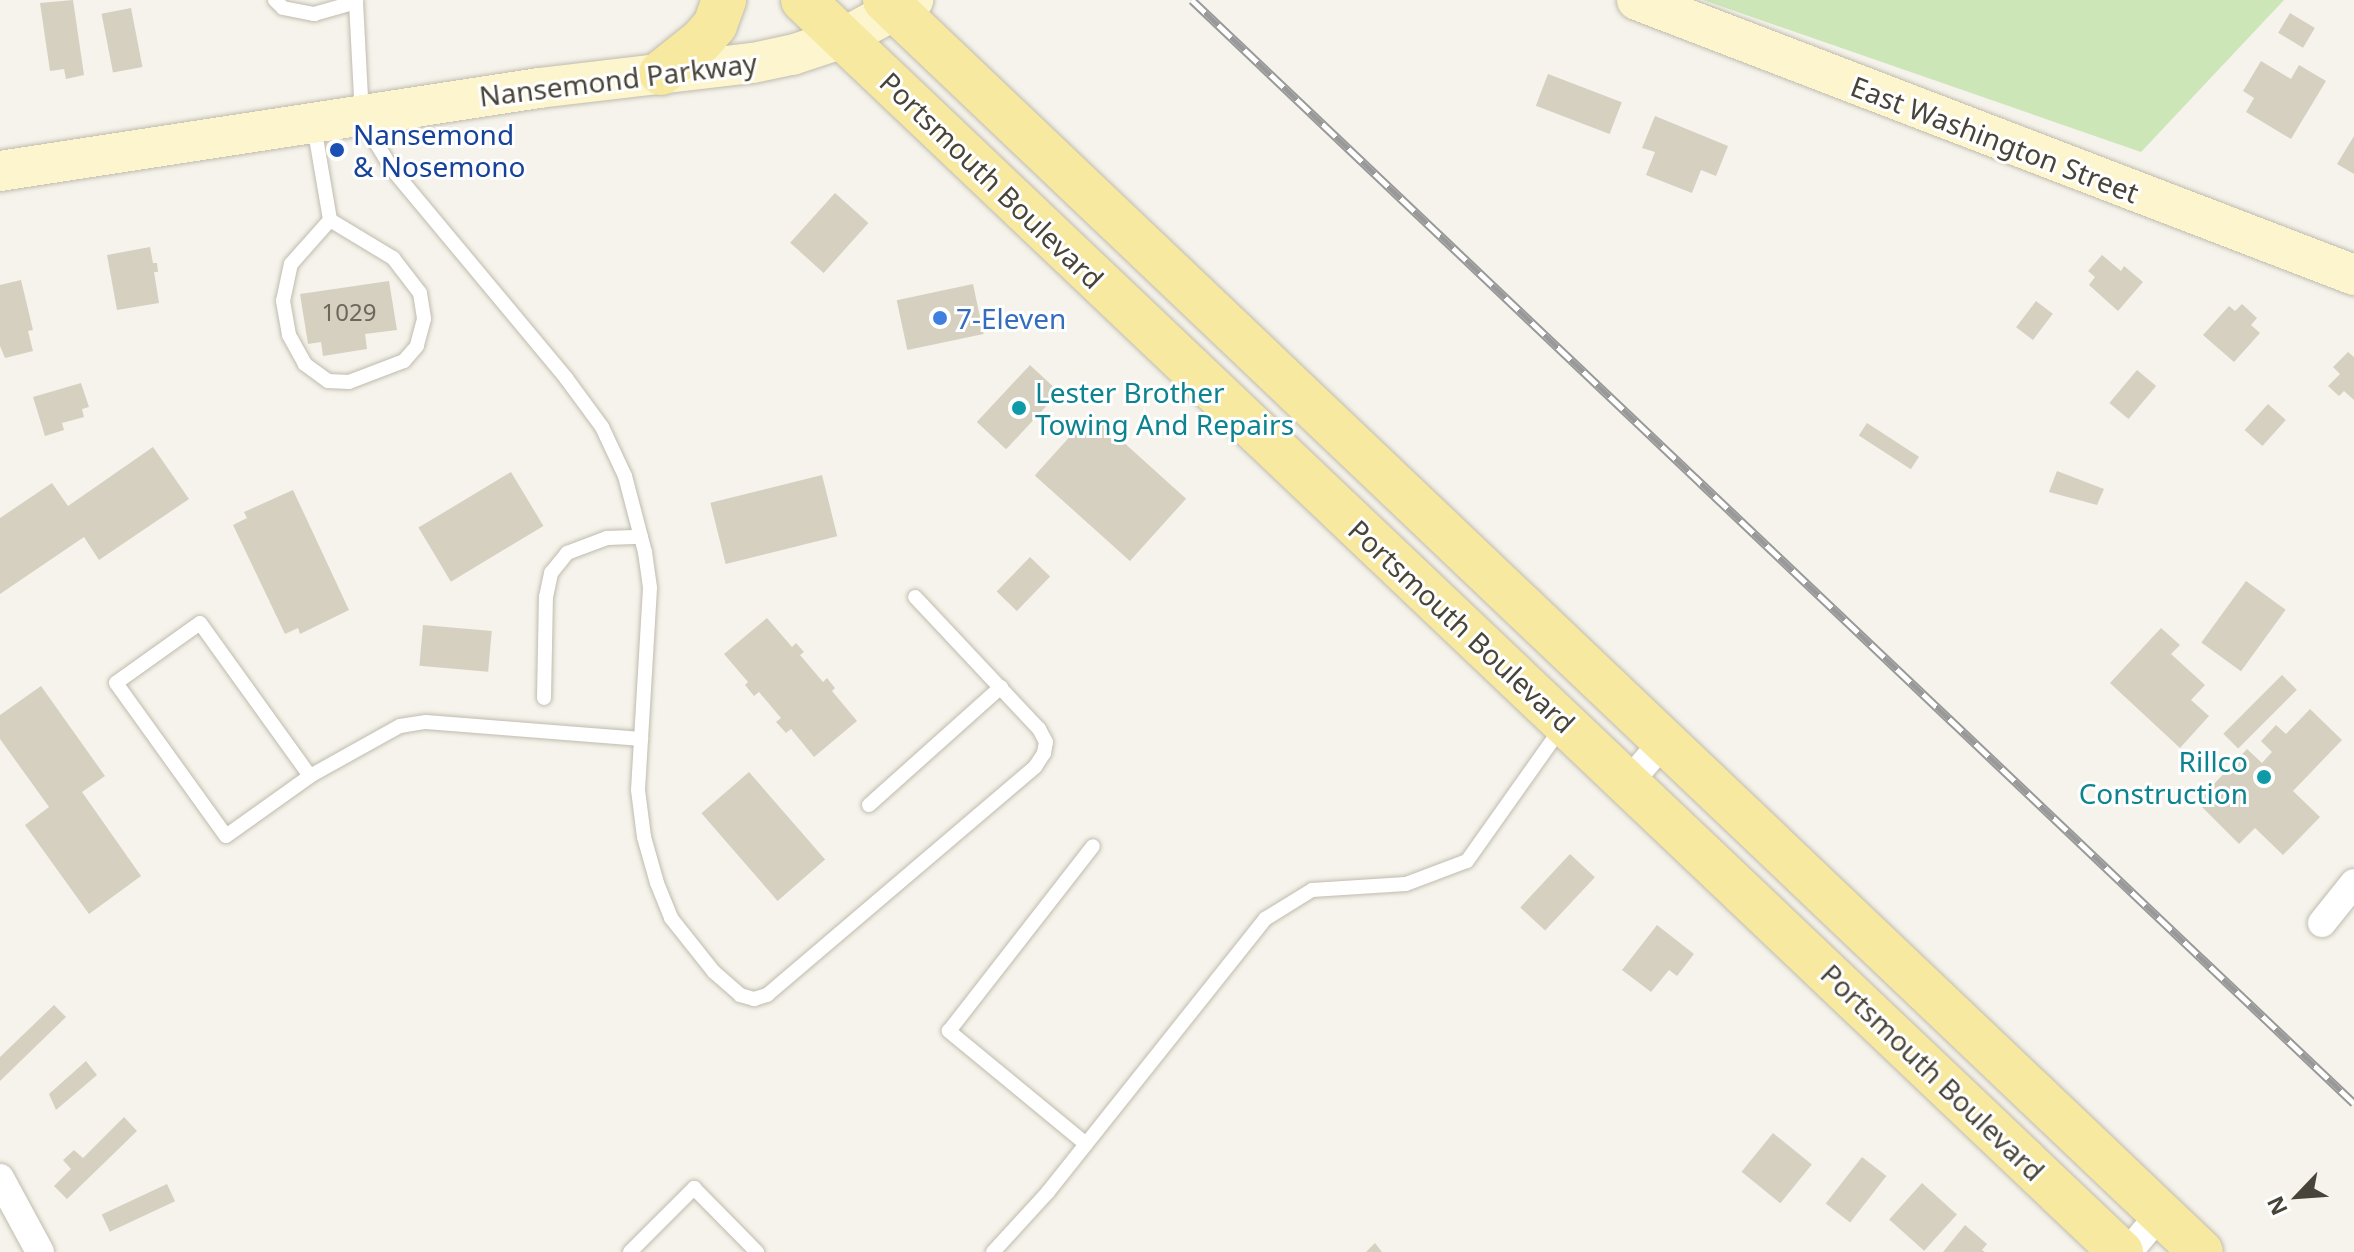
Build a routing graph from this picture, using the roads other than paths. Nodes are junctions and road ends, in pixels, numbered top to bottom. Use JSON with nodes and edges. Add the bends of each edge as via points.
{"nodes":[{"id":1,"x":275,"y":0,"type":"edge"},
{"id":2,"x":724,"y":0,"type":"edge"},
{"id":3,"x":803,"y":0,"type":"edge"},
{"id":4,"x":1637,"y":0,"type":"edge"},
{"id":5,"x":357,"y":1,"type":"edge"},
{"id":6,"x":898,"y":3,"type":"edge"},
{"id":7,"x":843,"y":38,"type":"junction"},
{"id":8,"x":661,"y":73,"type":"junction"},
{"id":9,"x":362,"y":115,"type":"junction"},
{"id":10,"x":314,"y":122,"type":"junction"},
{"id":11,"x":0,"y":171,"type":"edge"},
{"id":12,"x":330,"y":220,"type":"junction"},
{"id":13,"x":2354,"y":275,"type":"edge"},
{"id":14,"x":641,"y":537,"type":"junction"},
{"id":15,"x":915,"y":597,"type":"dead end"},
{"id":16,"x":1001,"y":687,"type":"junction"},
{"id":17,"x":544,"y":698,"type":"dead end"},
{"id":18,"x":1565,"y":723,"type":"junction"},
{"id":19,"x":641,"y":739,"type":"junction"},
{"id":20,"x":1665,"y":740,"type":"junction"},
{"id":21,"x":310,"y":776,"type":"junction"},
{"id":22,"x":1628,"y":783,"type":"junction"},
{"id":23,"x":869,"y":805,"type":"dead end"},
{"id":24,"x":1093,"y":846,"type":"dead end"},
{"id":25,"x":2354,"y":883,"type":"edge"},
{"id":26,"x":2322,"y":923,"type":"dead end"},
{"id":27,"x":1086,"y":1144,"type":"junction"},
{"id":28,"x":0,"y":1178,"type":"edge"},
{"id":29,"x":2161,"y":1213,"type":"junction"},
{"id":30,"x":2115,"y":1249,"type":"edge"},
{"id":31,"x":40,"y":1252,"type":"edge"},
{"id":32,"x":630,"y":1252,"type":"edge"},
{"id":33,"x":757,"y":1252,"type":"edge"},
{"id":34,"x":993,"y":1252,"type":"edge"},
{"id":35,"x":2201,"y":1252,"type":"edge"}],
"edges":[{"from":1,"to":5,"type":"lane","via":[[283,8],[314,14]]},
{"from":2,"to":8,"type":"main road","via":[[715,25]]},
{"from":3,"to":7,"type":"main road","name":"Portsmouth Boulevard"},
{"from":4,"to":13,"type":"main road","name":"East Washington Street"},
{"from":5,"to":9,"type":"lane"},
{"from":6,"to":7,"type":"main road","name":"Nansemond Parkway"},
{"from":6,"to":20,"type":"main road","name":"Portsmouth Boulevard"},
{"from":7,"to":8,"type":"main road","name":"Nansemond Parkway","via":[[753,63]]},
{"from":7,"to":18,"type":"main road","name":"Portsmouth Boulevard"},
{"from":8,"to":9,"type":"main road","name":"Nansemond Parkway"},
{"from":9,"to":10,"type":"main road","name":"Nansemond Parkway"},
{"from":9,"to":14,"type":"lane","via":[[392,169],[602,427],[625,476]]},
{"from":10,"to":11,"type":"main road","name":"Nansemond Parkway"},
{"from":10,"to":12,"type":"lane"},
{"from":12,"to":12,"type":"lane","via":[[291,264],[283,301],[289,335],[305,364],[328,381],[349,382],[404,361],[417,346],[424,319],[420,293],[393,258]]},
{"from":14,"to":17,"type":"lane","via":[[607,538],[567,553],[551,573]]},
{"from":14,"to":19,"type":"lane","via":[[650,588]]},
{"from":15,"to":16,"type":"lane"},
{"from":16,"to":19,"type":"lane","via":[[1046,742],[1035,767],[767,995],[754,999],[740,995],[714,972],[671,918],[644,837],[638,790]]},
{"from":16,"to":23,"type":"lane"},
{"from":18,"to":22,"type":"main road","name":"Portsmouth Boulevard"},
{"from":18,"to":27,"type":"lane","via":[[1467,861],[1406,884],[1312,890],[1265,919]]},
{"from":19,"to":21,"type":"lane","via":[[426,722],[376,736]]},
{"from":20,"to":22,"type":"street"},
{"from":20,"to":29,"type":"main road","name":"Portsmouth Boulevard"},
{"from":21,"to":21,"type":"lane","via":[[200,623],[116,683],[226,836]]},
{"from":22,"to":30,"type":"main road","name":"Portsmouth Boulevard"},
{"from":24,"to":27,"type":"lane","via":[[949,1031]]},
{"from":25,"to":26,"type":"street"},
{"from":27,"to":34,"type":"lane"},
{"from":28,"to":31,"type":"street"},
{"from":29,"to":30,"type":"street"},
{"from":29,"to":35,"type":"main road","name":"Portsmouth Boulevard"},
{"from":32,"to":33,"type":"lane","via":[[694,1188]]}]}
